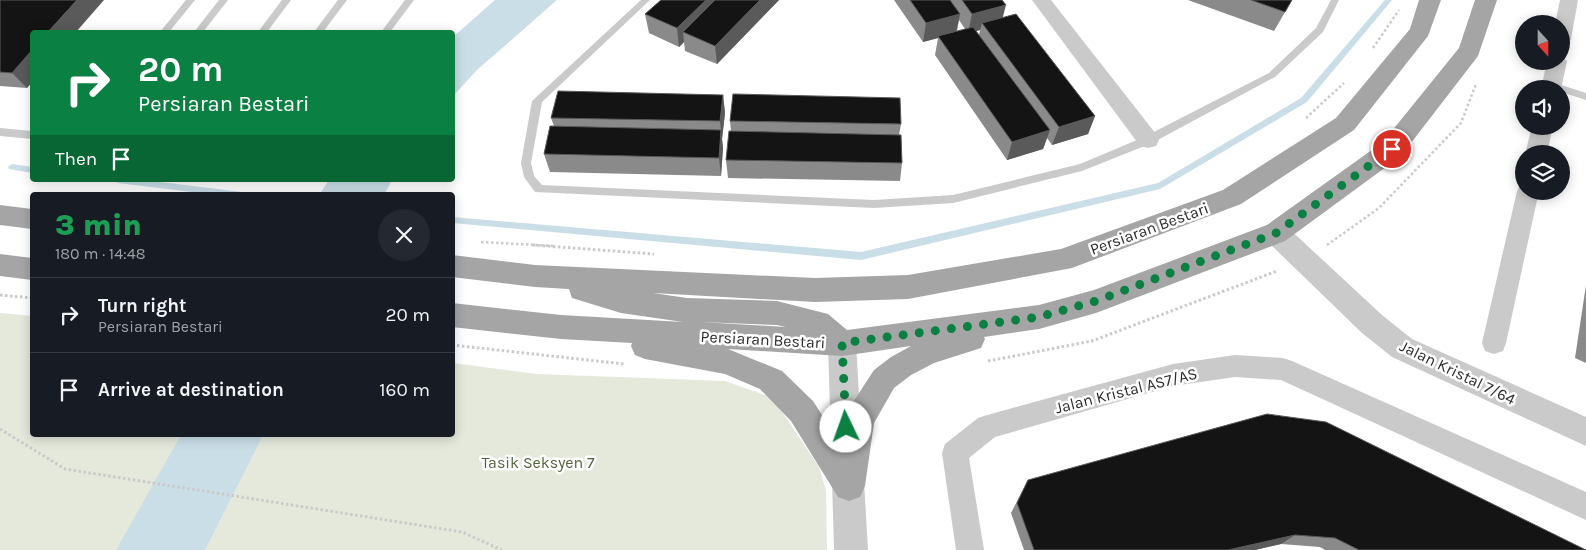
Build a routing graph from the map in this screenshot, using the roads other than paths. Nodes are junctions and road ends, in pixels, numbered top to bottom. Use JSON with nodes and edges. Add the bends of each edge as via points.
{"nodes":[{"id":1,"x":191,"y":0,"type":"edge"},
{"id":2,"x":224,"y":0,"type":"edge"},
{"id":3,"x":287,"y":0,"type":"edge"},
{"id":4,"x":343,"y":0,"type":"edge"},
{"id":5,"x":410,"y":0,"type":"edge"},
{"id":6,"x":646,"y":0,"type":"edge"},
{"id":7,"x":1041,"y":0,"type":"edge"},
{"id":8,"x":1335,"y":0,"type":"edge"},
{"id":9,"x":1430,"y":0,"type":"edge"},
{"id":10,"x":1486,"y":0,"type":"edge"},
{"id":11,"x":1569,"y":0,"type":"edge"},
{"id":12,"x":1566,"y":15,"type":"edge"},
{"id":13,"x":166,"y":30,"type":"edge"},
{"id":14,"x":200,"y":30,"type":"edge"},
{"id":15,"x":264,"y":30,"type":"edge"},
{"id":16,"x":320,"y":30,"type":"edge"},
{"id":17,"x":387,"y":30,"type":"edge"},
{"id":18,"x":1570,"y":92,"type":"edge"},
{"id":19,"x":1586,"y":97,"type":"edge"},
{"id":20,"x":2,"y":135,"type":"edge"},
{"id":21,"x":30,"y":135,"type":"edge"},
{"id":22,"x":1148,"y":140,"type":"junction"},
{"id":23,"x":1526,"y":200,"type":"edge"},
{"id":24,"x":0,"y":215,"type":"edge"},
{"id":25,"x":30,"y":219,"type":"edge"},
{"id":26,"x":1276,"y":233,"type":"junction"},
{"id":27,"x":0,"y":265,"type":"edge"},
{"id":28,"x":455,"y":266,"type":"edge"},
{"id":29,"x":30,"y":269,"type":"edge"},
{"id":30,"x":535,"y":276,"type":"junction"},
{"id":31,"x":455,"y":314,"type":"edge"},
{"id":32,"x":1039,"y":317,"type":"junction"},
{"id":33,"x":561,"y":326,"type":"junction"},
{"id":34,"x":1494,"y":342,"type":"dead end"},
{"id":35,"x":842,"y":343,"type":"junction"},
{"id":36,"x":1586,"y":432,"type":"edge"},
{"id":37,"x":848,"y":486,"type":"junction"},
{"id":38,"x":1586,"y":506,"type":"edge"},
{"id":39,"x":851,"y":550,"type":"edge"},
{"id":40,"x":970,"y":550,"type":"edge"}],
"edges":[{"from":1,"to":13,"type":"lane"},
{"from":2,"to":14,"type":"lane"},
{"from":3,"to":15,"type":"lane"},
{"from":4,"to":16,"type":"lane"},
{"from":5,"to":17,"type":"lane"},
{"from":6,"to":22,"type":"lane","via":[[537,101],[526,163],[529,177],[539,189],[874,204],[952,199],[1082,167]]},
{"from":7,"to":22,"type":"street"},
{"from":8,"to":22,"type":"lane","via":[[1320,30],[1272,75]]},
{"from":9,"to":30,"type":"main road","name":"Persiaran Bestari","via":[[1420,31],[1345,124],[1232,197],[1062,260],[908,287],[815,290]]},
{"from":10,"to":26,"type":"main road","name":"Persiaran Bestari","via":[[1470,50],[1392,149]]},
{"from":11,"to":12,"type":"street"},
{"from":18,"to":19,"type":"lane"},
{"from":20,"to":21,"type":"lane"},
{"from":23,"to":34,"type":"street"},
{"from":24,"to":25,"type":"main road"},
{"from":26,"to":32,"type":"main road","name":"Persiaran Bestari","via":[[1096,301]]},
{"from":26,"to":36,"type":"street","name":"Jalan Kristal 7/64","via":[[1402,348]]},
{"from":27,"to":29,"type":"main road"},
{"from":28,"to":30,"type":"main road","name":"Persiaran Bestari"},
{"from":30,"to":35,"type":"main road","via":[[622,301],[688,310],[777,314],[818,323]]},
{"from":31,"to":33,"type":"main road","name":"Persiaran Bestari"},
{"from":32,"to":35,"type":"main road","name":"Persiaran Bestari"},
{"from":32,"to":37,"type":"main road","via":[[926,353],[901,366],[884,380],[859,420]]},
{"from":33,"to":35,"type":"main road","name":"Persiaran Bestari"},
{"from":33,"to":37,"type":"main road","via":[[728,362],[771,380],[802,411]]},
{"from":35,"to":37,"type":"street"},
{"from":37,"to":39,"type":"street"},
{"from":38,"to":40,"type":"street","name":"Jalan Kristal AS7/AS","via":[[1283,369],[1235,366],[1173,375],[987,427],[955,453]]}]}
